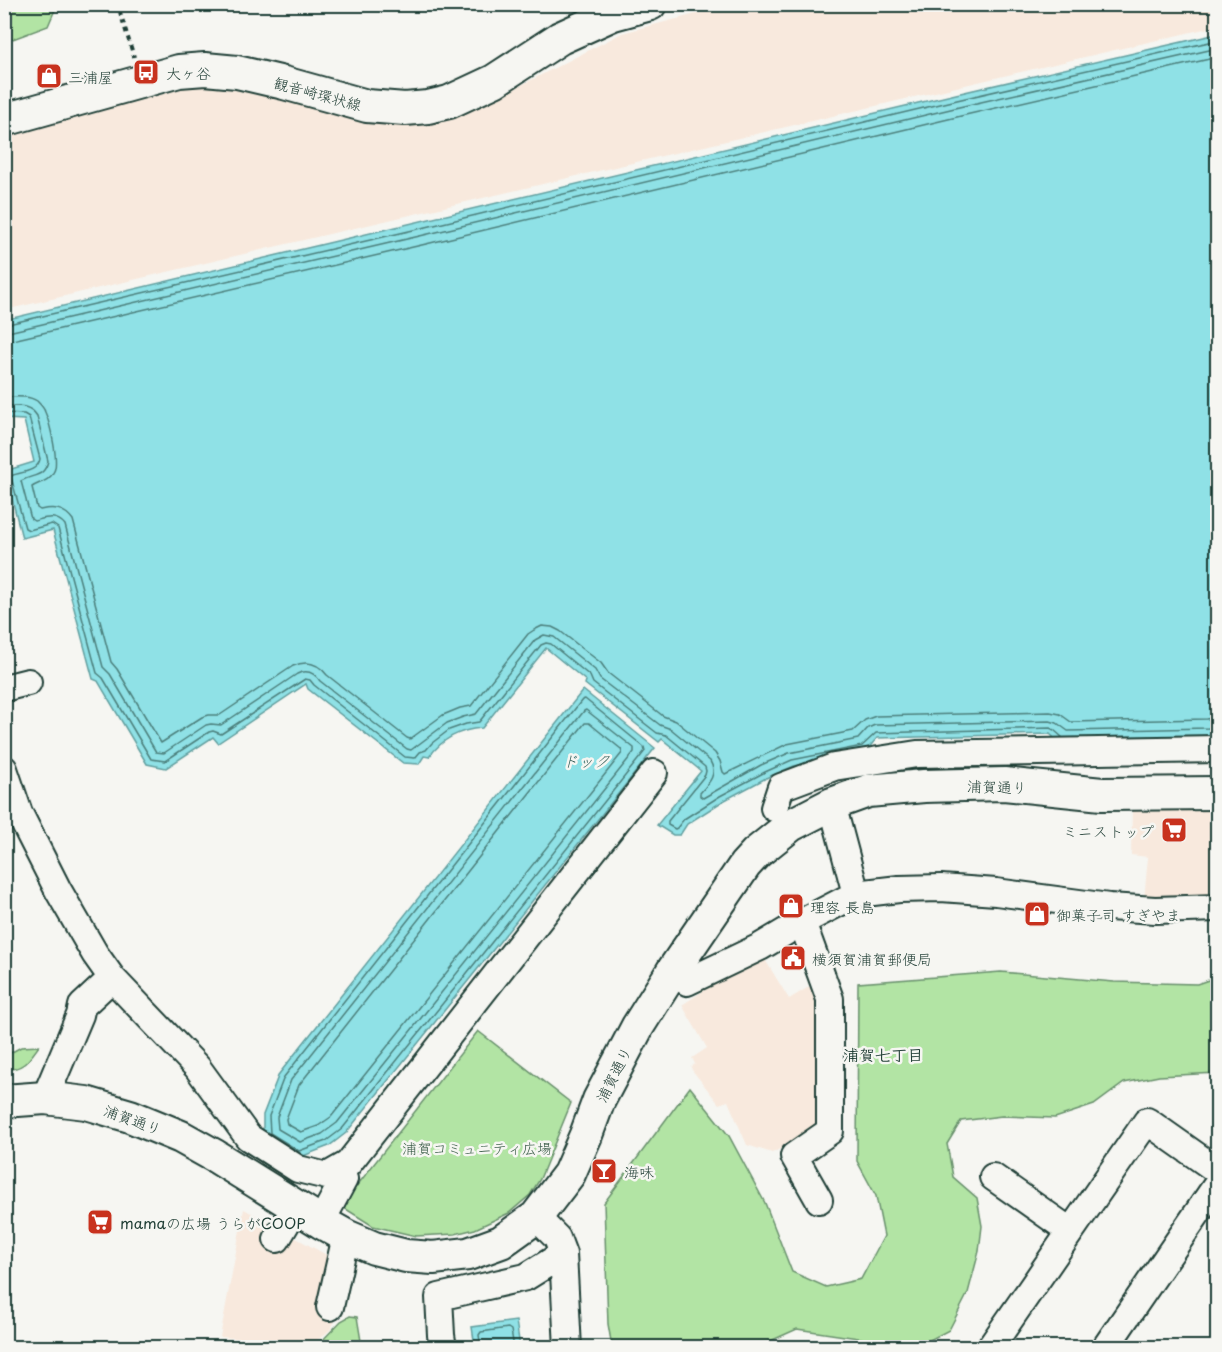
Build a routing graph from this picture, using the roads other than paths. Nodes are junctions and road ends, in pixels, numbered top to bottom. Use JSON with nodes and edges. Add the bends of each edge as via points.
{"nodes":[{"id":1,"x":650,"y":4,"type":"edge"},
{"id":2,"x":4,"y":120,"type":"edge"},
{"id":3,"x":1218,"y":748,"type":"edge"},
{"id":4,"x":4,"y":769,"type":"edge"},
{"id":5,"x":654,"y":773,"type":"dead end"},
{"id":6,"x":1218,"y":793,"type":"edge"},
{"id":7,"x":832,"y":804,"type":"junction"},
{"id":8,"x":774,"y":808,"type":"dead end"},
{"id":9,"x":856,"y":894,"type":"junction"},
{"id":10,"x":1218,"y":908,"type":"edge"},
{"id":11,"x":802,"y":922,"type":"junction"},
{"id":12,"x":672,"y":972,"type":"junction"},
{"id":13,"x":112,"y":978,"type":"junction"},
{"id":14,"x":45,"y":1098,"type":"junction"},
{"id":15,"x":4,"y":1101,"type":"edge"},
{"id":16,"x":340,"y":1169,"type":"junction"},
{"id":17,"x":1216,"y":1169,"type":"edge"},
{"id":18,"x":993,"y":1177,"type":"dead end"},
{"id":19,"x":819,"y":1200,"type":"dead end"},
{"id":20,"x":536,"y":1217,"type":"junction"},
{"id":21,"x":321,"y":1222,"type":"junction"},
{"id":22,"x":1071,"y":1231,"type":"junction"},
{"id":23,"x":277,"y":1239,"type":"dead end"},
{"id":24,"x":563,"y":1254,"type":"junction"},
{"id":25,"x":330,"y":1307,"type":"dead end"},
{"id":26,"x":444,"y":1347,"type":"edge"},
{"id":27,"x":568,"y":1347,"type":"edge"},
{"id":28,"x":990,"y":1347,"type":"edge"},
{"id":29,"x":1105,"y":1347,"type":"edge"}],
"edges":[{"from":1,"to":2,"type":"main road","name":"観音崎環状線","via":[[613,14],[560,38],[494,81],[448,102],[428,106],[367,106],[237,72],[205,69],[179,71]]},
{"from":3,"to":8,"type":"street","via":[[917,754],[834,767],[781,787]]},
{"from":4,"to":13,"type":"street","via":[[19,813],[58,890]]},
{"from":5,"to":16,"type":"street","via":[[348,1164]]},
{"from":6,"to":7,"type":"main road","name":"浦賀通り","via":[[1102,794],[1004,784],[924,786],[868,791]]},
{"from":7,"to":9,"type":"street"},
{"from":7,"to":12,"type":"main road","name":"浦賀通り","via":[[791,825],[756,853]]},
{"from":9,"to":10,"type":"street","via":[[941,888],[1109,907]]},
{"from":9,"to":11,"type":"street"},
{"from":11,"to":12,"type":"street","via":[[687,982]]},
{"from":11,"to":19,"type":"street","via":[[830,999],[830,1131],[794,1156]]},
{"from":12,"to":20,"type":"main road","name":"浦賀通り","via":[[599,1100],[569,1174]]},
{"from":13,"to":14,"type":"street","via":[[82,1006]]},
{"from":13,"to":16,"type":"street","via":[[197,1067],[248,1137],[298,1169],[327,1176]]},
{"from":14,"to":15,"type":"main road","name":"浦賀通り"},
{"from":14,"to":21,"type":"main road","name":"浦賀通り","via":[[86,1103],[181,1137]]},
{"from":16,"to":21,"type":"street","via":[[344,1179]]},
{"from":17,"to":22,"type":"street","via":[[1147,1121]]},
{"from":17,"to":29,"type":"street"},
{"from":18,"to":22,"type":"street"},
{"from":20,"to":21,"type":"main road","name":"浦賀通り","via":[[501,1242],[468,1254],[433,1258],[374,1248]]},
{"from":20,"to":24,"type":"street","via":[[557,1238]]},
{"from":21,"to":23,"type":"street"},
{"from":21,"to":25,"type":"street"},
{"from":22,"to":28,"type":"street"},
{"from":24,"to":26,"type":"street","via":[[526,1277],[439,1297]]},
{"from":24,"to":27,"type":"street"}]}
